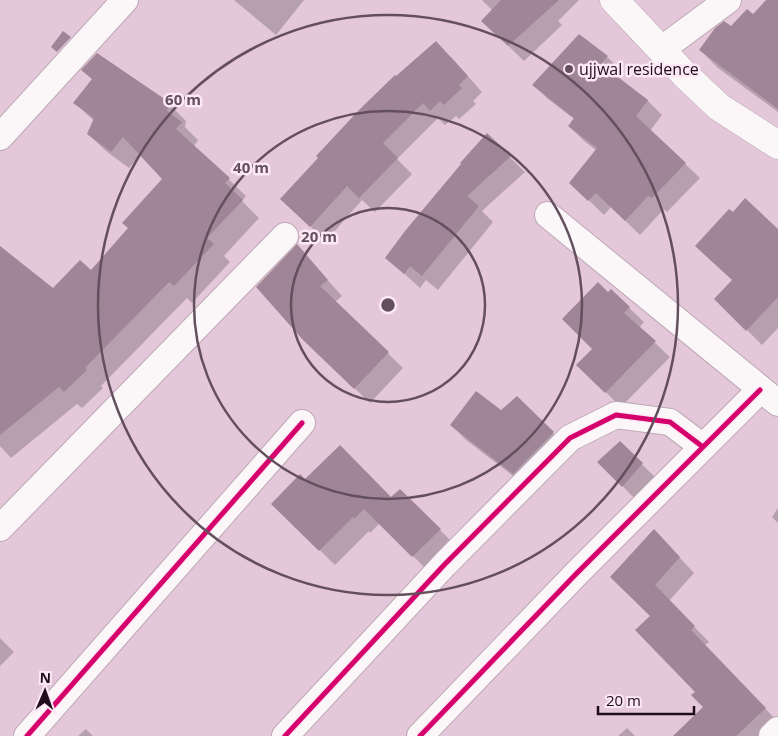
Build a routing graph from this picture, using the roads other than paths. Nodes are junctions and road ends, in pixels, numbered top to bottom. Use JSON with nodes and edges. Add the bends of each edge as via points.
{"nodes":[{"id":1,"x":125,"y":0,"type":"edge"},
{"id":2,"x":614,"y":0,"type":"edge"},
{"id":3,"x":728,"y":0,"type":"edge"},
{"id":4,"x":662,"y":48,"type":"junction"},
{"id":5,"x":0,"y":137,"type":"edge"},
{"id":6,"x":778,"y":145,"type":"edge"},
{"id":7,"x":548,"y":215,"type":"dead end"},
{"id":8,"x":285,"y":236,"type":"dead end"},
{"id":9,"x":769,"y":397,"type":"edge"},
{"id":10,"x":302,"y":423,"type":"dead end"},
{"id":11,"x":703,"y":447,"type":"junction"},
{"id":12,"x":0,"y":528,"type":"edge"},
{"id":13,"x":778,"y":730,"type":"edge"},
{"id":14,"x":28,"y":736,"type":"edge"},
{"id":15,"x":285,"y":736,"type":"edge"},
{"id":16,"x":420,"y":736,"type":"edge"},
{"id":17,"x":772,"y":736,"type":"edge"}],
"edges":[{"from":1,"to":5,"type":"street"},
{"from":2,"to":4,"type":"street"},
{"from":3,"to":4,"type":"street"},
{"from":4,"to":6,"type":"street","via":[[719,107]]},
{"from":7,"to":9,"type":"street"},
{"from":8,"to":12,"type":"street"},
{"from":9,"to":11,"type":"street"},
{"from":10,"to":14,"type":"street"},
{"from":11,"to":15,"type":"street","via":[[670,422],[616,415],[570,438],[445,564]]},
{"from":11,"to":16,"type":"street"},
{"from":13,"to":17,"type":"street"}]}
